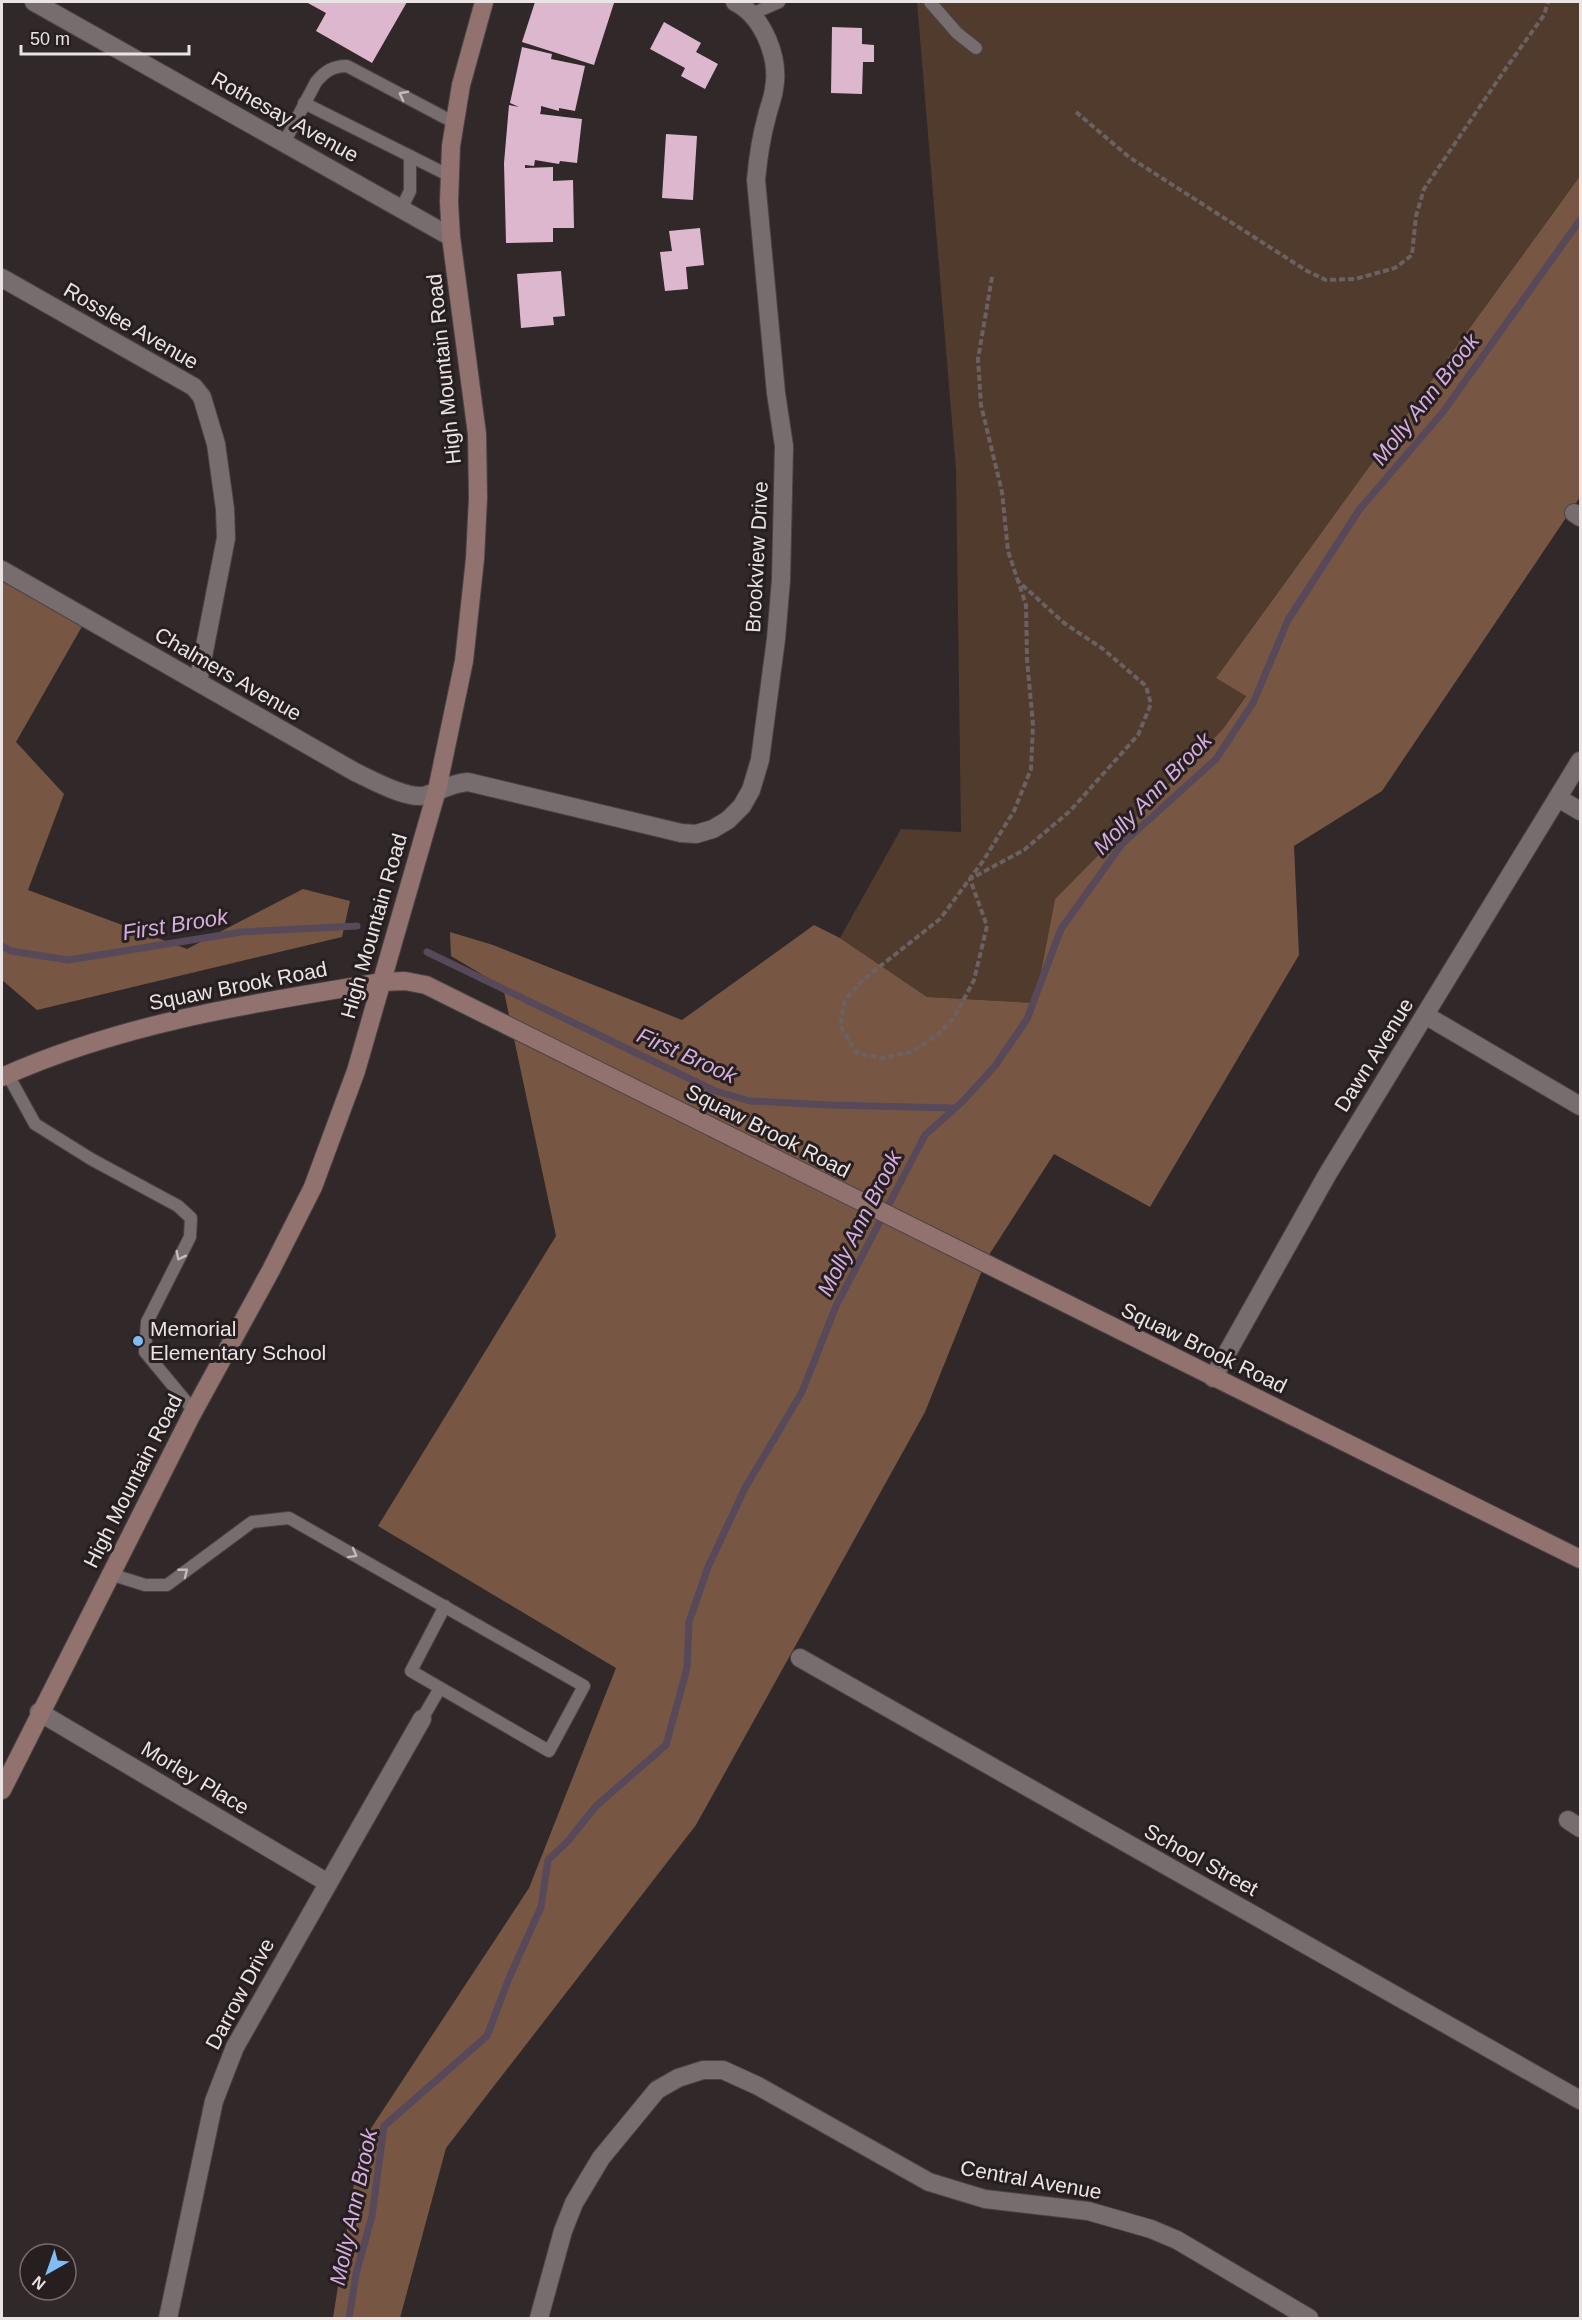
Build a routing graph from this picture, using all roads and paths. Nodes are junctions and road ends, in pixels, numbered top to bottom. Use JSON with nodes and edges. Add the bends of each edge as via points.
{"nodes":[{"id":1,"x":34,"y":2,"type":"edge"},
{"id":2,"x":484,"y":2,"type":"edge"},
{"id":3,"x":735,"y":2,"type":"edge"},
{"id":4,"x":779,"y":2,"type":"edge"},
{"id":5,"x":930,"y":2,"type":"edge"},
{"id":6,"x":1548,"y":2,"type":"edge"},
{"id":7,"x":752,"y":14,"type":"junction"},
{"id":8,"x":976,"y":48,"type":"dead end"},
{"id":9,"x":304,"y":103,"type":"junction"},
{"id":10,"x":1077,"y":112,"type":"dead end"},
{"id":11,"x":455,"y":123,"type":"junction"},
{"id":12,"x":284,"y":143,"type":"junction"},
{"id":13,"x":410,"y":156,"type":"junction"},
{"id":14,"x":450,"y":176,"type":"junction"},
{"id":15,"x":401,"y":209,"type":"junction"},
{"id":16,"x":451,"y":237,"type":"junction"},
{"id":17,"x":992,"y":277,"type":"dead end"},
{"id":18,"x":2,"y":278,"type":"edge"},
{"id":19,"x":2,"y":570,"type":"edge"},
{"id":20,"x":1018,"y":581,"type":"junction"},
{"id":21,"x":198,"y":682,"type":"junction"},
{"id":22,"x":1581,"y":761,"type":"edge"},
{"id":23,"x":437,"y":790,"type":"junction"},
{"id":24,"x":1558,"y":798,"type":"junction"},
{"id":25,"x":1581,"y":811,"type":"edge"},
{"id":26,"x":970,"y":879,"type":"junction"},
{"id":27,"x":382,"y":982,"type":"junction"},
{"id":28,"x":1425,"y":1015,"type":"junction"},
{"id":29,"x":4,"y":1076,"type":"edge"},
{"id":30,"x":1581,"y":1106,"type":"edge"},
{"id":31,"x":1213,"y":1378,"type":"junction"},
{"id":32,"x":194,"y":1412,"type":"junction"},
{"id":33,"x":1581,"y":1559,"type":"edge"},
{"id":34,"x":110,"y":1574,"type":"junction"},
{"id":35,"x":445,"y":1606,"type":"junction"},
{"id":36,"x":800,"y":1658,"type":"dead end"},
{"id":37,"x":440,"y":1688,"type":"junction"},
{"id":38,"x":39,"y":1712,"type":"junction"},
{"id":39,"x":422,"y":1719,"type":"joint"},
{"id":40,"x":2,"y":1790,"type":"edge"},
{"id":41,"x":328,"y":1883,"type":"junction"},
{"id":42,"x":1581,"y":2100,"type":"edge"},
{"id":43,"x":168,"y":2319,"type":"edge"},
{"id":44,"x":538,"y":2319,"type":"edge"},
{"id":45,"x":1309,"y":2319,"type":"edge"}],
"edges":[{"from":1,"to":12,"type":"street","name":"Rothesay Avenue"},
{"from":2,"to":11,"type":"street","name":"High Mountain Road","via":[[461,85]]},
{"from":3,"to":7,"type":"street","name":"Brookview Drive"},
{"from":4,"to":7,"type":"lane"},
{"from":5,"to":8,"type":"lane"},
{"from":6,"to":10,"type":"path","via":[[1544,15],[1424,189],[1416,216],[1412,255],[1395,268],[1355,279],[1326,279],[1307,271],[1129,157]]},
{"from":7,"to":23,"type":"street","name":"Brookview Drive","via":[[772,55],[775,80],[756,180],[784,446],[784,485],[776,639],[760,760],[751,790],[728,820],[696,834],[468,782]]},
{"from":11,"to":9,"type":"lane","one_way":true,"via":[[347,66],[322,74]]},
{"from":9,"to":12,"type":"lane"},
{"from":9,"to":13,"type":"lane"},
{"from":11,"to":14,"type":"street","name":"High Mountain Road"},
{"from":12,"to":15,"type":"street","name":"Rothesay Avenue"},
{"from":13,"to":14,"type":"lane"},
{"from":13,"to":15,"type":"lane","via":[[410,191]]},
{"from":14,"to":16,"type":"street","name":"High Mountain Road"},
{"from":15,"to":16,"type":"street","name":"Rothesay Avenue"},
{"from":16,"to":23,"type":"street","name":"High Mountain Road","via":[[477,434],[478,498],[464,661]]},
{"from":17,"to":20,"type":"path","via":[[978,359],[981,405],[1002,492],[1008,551]]},
{"from":18,"to":21,"type":"street","name":"Rosslee Avenue","via":[[194,387],[202,397],[220,466],[226,538]]},
{"from":19,"to":21,"type":"street","name":"Chalmers Avenue"},
{"from":20,"to":26,"type":"path","via":[[1026,605],[1033,725],[1031,769],[1014,811]]},
{"from":20,"to":26,"type":"path","via":[[1055,616],[1146,686],[1151,704],[1138,735],[1070,811],[1024,850]]},
{"from":21,"to":23,"type":"street","name":"Chalmers Avenue","via":[[354,772],[412,797]]},
{"from":22,"to":24,"type":"street","name":"Dawn Avenue"},
{"from":23,"to":27,"type":"street","name":"High Mountain Road"},
{"from":24,"to":25,"type":"street"},
{"from":24,"to":28,"type":"street","name":"Dawn Avenue"},
{"from":26,"to":26,"type":"path","via":[[940,920],[864,979],[845,1000],[840,1026],[857,1053],[882,1058],[912,1052],[954,1018],[974,980],[987,926]]},
{"from":27,"to":29,"type":"street","name":"Squaw Brook Road","via":[[227,1008],[148,1027]]},
{"from":27,"to":31,"type":"street","name":"Squaw Brook Road","via":[[405,981],[426,986]]},
{"from":27,"to":32,"type":"street","name":"High Mountain Road","via":[[356,1071],[313,1187]]},
{"from":28,"to":30,"type":"street"},
{"from":28,"to":31,"type":"street","name":"Dawn Avenue","via":[[1327,1175]]},
{"from":29,"to":32,"type":"lane","one_way":true,"via":[[35,1124],[178,1206],[191,1218],[190,1237],[147,1322],[145,1352]]},
{"from":31,"to":33,"type":"street","name":"Squaw Brook Road"},
{"from":32,"to":34,"type":"street","name":"High Mountain Road"},
{"from":34,"to":35,"type":"lane","one_way":true,"via":[[145,1585],[167,1585],[252,1522],[289,1518]]},
{"from":34,"to":38,"type":"street","name":"High Mountain Road"},
{"from":35,"to":37,"type":"lane","via":[[411,1671]]},
{"from":35,"to":37,"type":"lane","via":[[584,1686],[549,1751]]},
{"from":36,"to":42,"type":"street","name":"School Street"},
{"from":37,"to":39,"type":"lane"},
{"from":38,"to":40,"type":"street","name":"High Mountain Road"},
{"from":38,"to":41,"type":"street","name":"Morley Place"},
{"from":39,"to":41,"type":"street","name":"Darrow Drive"},
{"from":41,"to":43,"type":"street","name":"Darrow Drive","via":[[251,2017],[224,2073],[214,2101]]},
{"from":44,"to":45,"type":"street","name":"Central Avenue","via":[[563,2231],[601,2158],[657,2090],[703,2070],[723,2070],[758,2086],[929,2182],[985,2199],[1088,2211],[1151,2229],[1177,2240]]}]}
